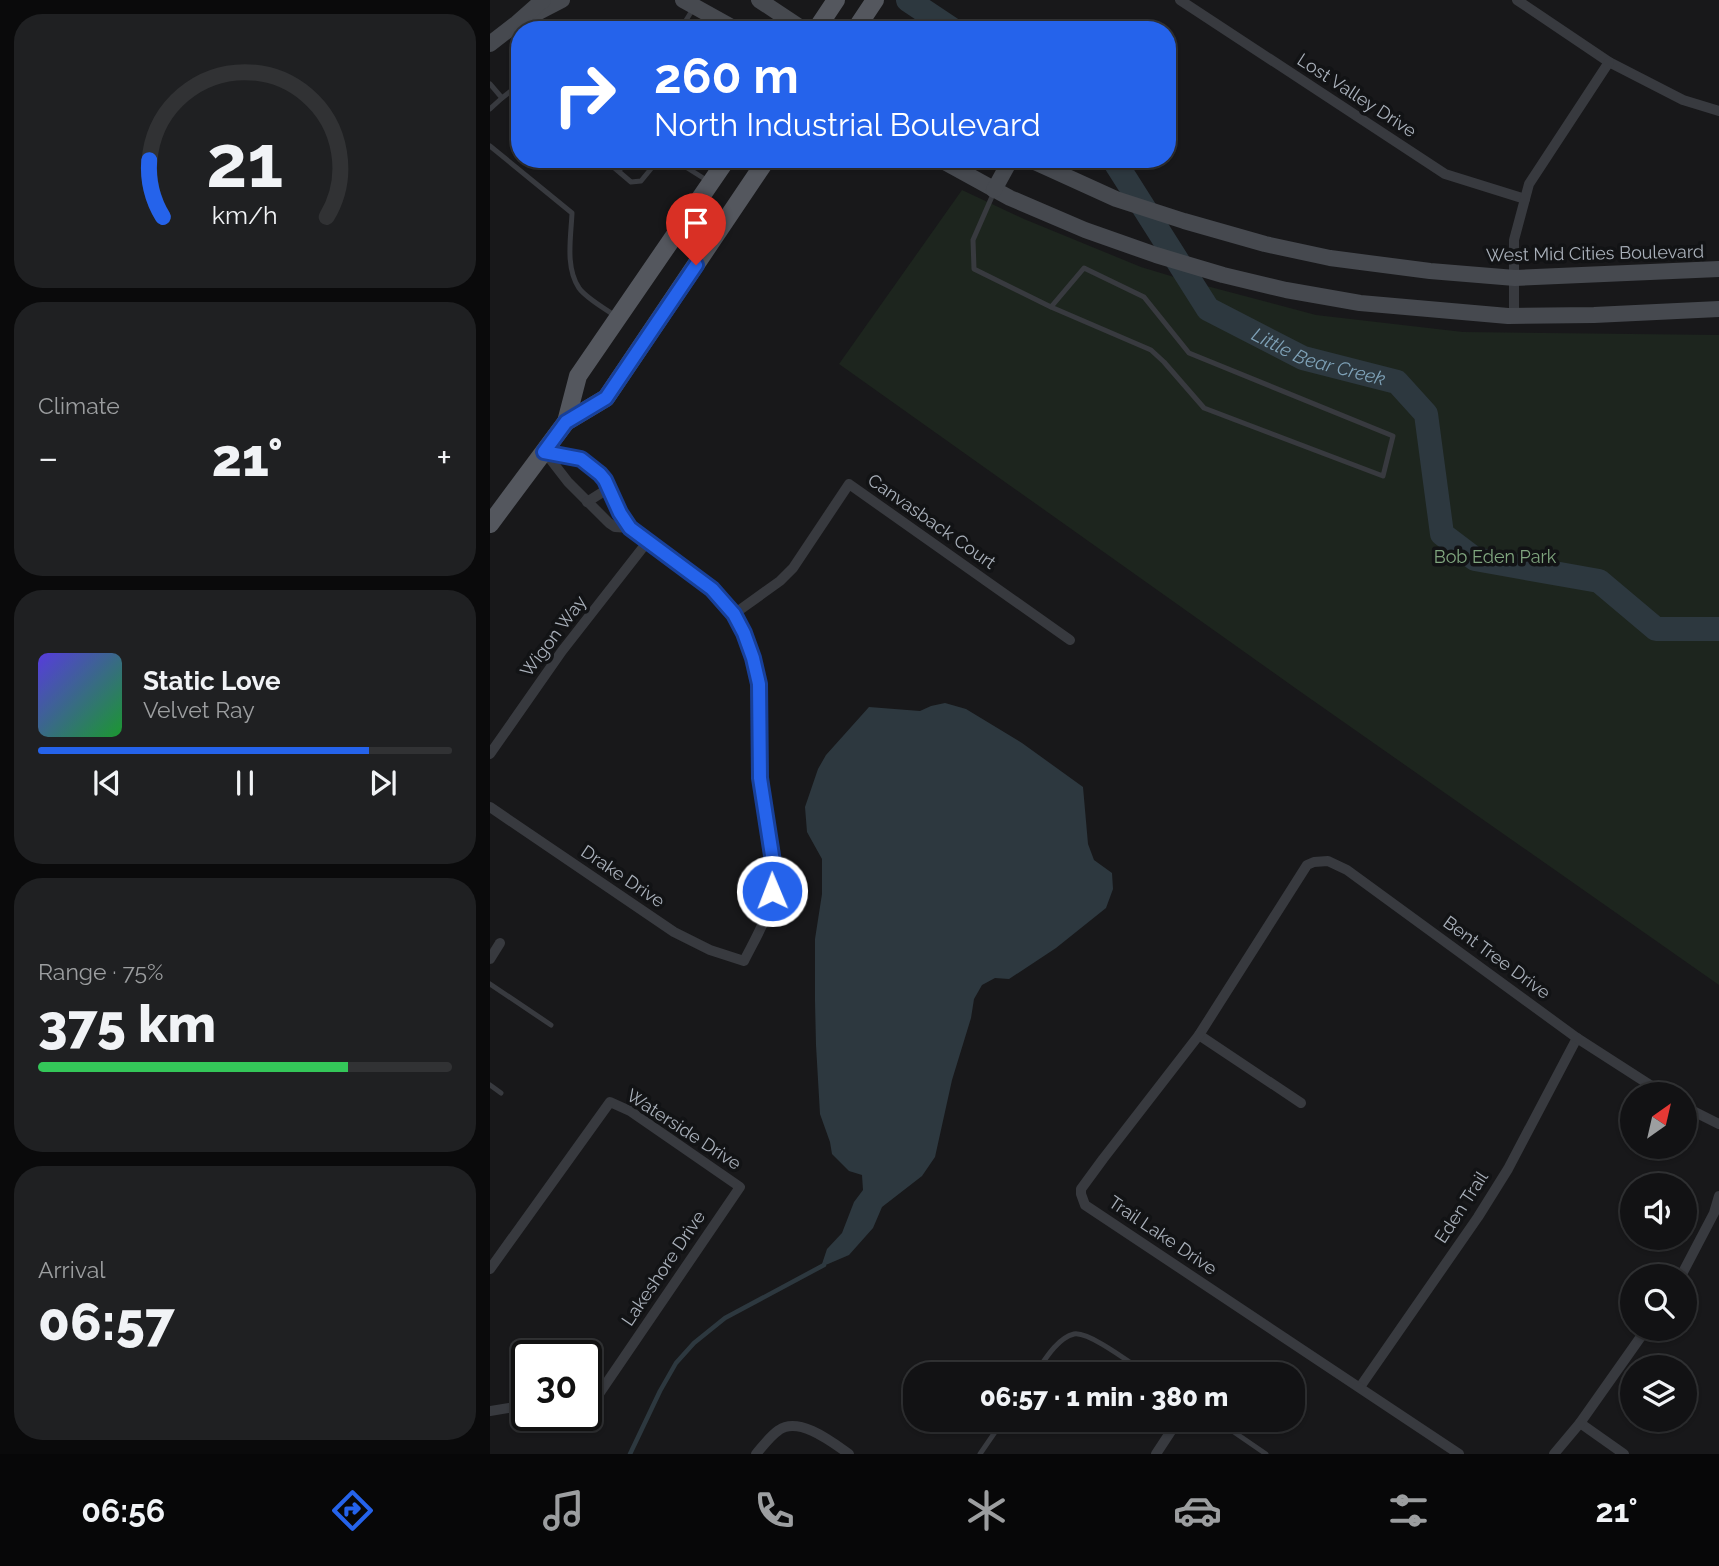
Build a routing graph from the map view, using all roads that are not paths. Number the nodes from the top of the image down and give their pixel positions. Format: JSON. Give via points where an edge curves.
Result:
{"nodes":[{"id":1,"x":526,"y":0,"type":"edge"},
{"id":2,"x":543,"y":0,"type":"edge"},
{"id":3,"x":562,"y":0,"type":"edge"},
{"id":4,"x":759,"y":0,"type":"edge"},
{"id":5,"x":836,"y":0,"type":"edge"},
{"id":6,"x":875,"y":0,"type":"edge"},
{"id":7,"x":1180,"y":0,"type":"edge"},
{"id":8,"x":1517,"y":0,"type":"edge"},
{"id":9,"x":689,"y":3,"type":"edge"},
{"id":10,"x":518,"y":21,"type":"edge"},
{"id":11,"x":519,"y":21,"type":"edge"},
{"id":12,"x":521,"y":21,"type":"edge"},
{"id":13,"x":683,"y":21,"type":"edge"},
{"id":14,"x":721,"y":21,"type":"edge"},
{"id":15,"x":790,"y":21,"type":"edge"},
{"id":16,"x":822,"y":21,"type":"edge"},
{"id":17,"x":861,"y":21,"type":"edge"},
{"id":18,"x":511,"y":28,"type":"edge"},
{"id":19,"x":490,"y":44,"type":"edge"},
{"id":20,"x":1609,"y":62,"type":"junction"},
{"id":21,"x":490,"y":84,"type":"edge"},
{"id":22,"x":511,"y":92,"type":"edge"},
{"id":23,"x":502,"y":98,"type":"junction"},
{"id":24,"x":490,"y":109,"type":"edge"},
{"id":25,"x":1719,"y":111,"type":"edge"},
{"id":26,"x":490,"y":146,"type":"edge"},
{"id":27,"x":511,"y":163,"type":"edge"},
{"id":28,"x":517,"y":168,"type":"edge"},
{"id":29,"x":615,"y":168,"type":"edge"},
{"id":30,"x":621,"y":168,"type":"edge"},
{"id":31,"x":652,"y":168,"type":"edge"},
{"id":32,"x":687,"y":168,"type":"edge"},
{"id":33,"x":721,"y":168,"type":"edge"},
{"id":34,"x":761,"y":168,"type":"edge"},
{"id":35,"x":955,"y":168,"type":"edge"},
{"id":36,"x":1006,"y":168,"type":"edge"},
{"id":37,"x":1048,"y":168,"type":"edge"},
{"id":38,"x":619,"y":171,"type":"junction"},
{"id":39,"x":710,"y":183,"type":"junction"},
{"id":40,"x":994,"y":190,"type":"junction"},
{"id":41,"x":1525,"y":199,"type":"junction"},
{"id":42,"x":1719,"y":269,"type":"edge"},
{"id":43,"x":1515,"y":278,"type":"junction"},
{"id":44,"x":1051,"y":307,"type":"junction"},
{"id":45,"x":1719,"y":309,"type":"edge"},
{"id":46,"x":1514,"y":317,"type":"junction"},
{"id":47,"x":618,"y":318,"type":"junction"},
{"id":48,"x":566,"y":422,"type":"junction"},
{"id":49,"x":544,"y":452,"type":"junction"},
{"id":50,"x":610,"y":488,"type":"junction"},
{"id":51,"x":587,"y":502,"type":"junction"},
{"id":52,"x":490,"y":524,"type":"edge"},
{"id":53,"x":630,"y":528,"type":"junction"},
{"id":54,"x":648,"y":541,"type":"junction"},
{"id":55,"x":734,"y":614,"type":"junction"},
{"id":56,"x":1070,"y":640,"type":"dead end"},
{"id":57,"x":490,"y":754,"type":"edge"},
{"id":58,"x":490,"y":807,"type":"edge"},
{"id":59,"x":1307,"y":865,"type":"joint"},
{"id":60,"x":500,"y":943,"type":"dead end"},
{"id":61,"x":490,"y":959,"type":"edge"},
{"id":62,"x":490,"y":984,"type":"edge"},
{"id":63,"x":551,"y":1025,"type":"dead end"},
{"id":64,"x":1199,"y":1035,"type":"junction"},
{"id":65,"x":1577,"y":1038,"type":"junction"},
{"id":66,"x":1645,"y":1082,"type":"edge"},
{"id":67,"x":490,"y":1085,"type":"edge"},
{"id":68,"x":501,"y":1093,"type":"dead end"},
{"id":69,"x":1301,"y":1103,"type":"dead end"},
{"id":70,"x":1698,"y":1114,"type":"edge"},
{"id":71,"x":1719,"y":1124,"type":"edge"},
{"id":72,"x":740,"y":1186,"type":"joint"},
{"id":73,"x":1719,"y":1196,"type":"edge"},
{"id":74,"x":1687,"y":1264,"type":"edge"},
{"id":75,"x":490,"y":1269,"type":"edge"},
{"id":76,"x":1638,"y":1341,"type":"edge"},
{"id":77,"x":1044,"y":1362,"type":"edge"},
{"id":78,"x":1129,"y":1362,"type":"edge"},
{"id":79,"x":1360,"y":1387,"type":"junction"},
{"id":80,"x":602,"y":1390,"type":"edge"},
{"id":81,"x":511,"y":1408,"type":"edge"},
{"id":82,"x":490,"y":1411,"type":"edge"},
{"id":83,"x":1580,"y":1423,"type":"junction"},
{"id":84,"x":995,"y":1432,"type":"edge"},
{"id":85,"x":1170,"y":1432,"type":"edge"},
{"id":86,"x":1234,"y":1432,"type":"edge"},
{"id":87,"x":756,"y":1454,"type":"edge"},
{"id":88,"x":849,"y":1454,"type":"edge"},
{"id":89,"x":979,"y":1454,"type":"edge"},
{"id":90,"x":1156,"y":1454,"type":"edge"},
{"id":91,"x":1266,"y":1454,"type":"edge"},
{"id":92,"x":1459,"y":1454,"type":"edge"},
{"id":93,"x":1554,"y":1454,"type":"edge"},
{"id":94,"x":1625,"y":1454,"type":"edge"}],
"edges":[{"from":1,"to":10,"type":"main road"},
{"from":2,"to":11,"type":"main road"},
{"from":3,"to":12,"type":"main road"},
{"from":4,"to":15,"type":"main road"},
{"from":5,"to":16,"type":"main road"},
{"from":6,"to":17,"type":"main road"},
{"from":7,"to":41,"type":"street","name":"Lost Valley Drive","via":[[1446,174]]},
{"from":8,"to":20,"type":"street"},
{"from":9,"to":13,"type":"lane"},
{"from":9,"to":14,"type":"main road"},
{"from":18,"to":19,"type":"main road"},
{"from":20,"to":25,"type":"street","via":[[1683,100]]},
{"from":20,"to":41,"type":"street","via":[[1529,184]]},
{"from":21,"to":23,"type":"lane"},
{"from":22,"to":23,"type":"lane"},
{"from":23,"to":24,"type":"lane"},
{"from":26,"to":27,"type":"lane"},
{"from":28,"to":47,"type":"lane","via":[[572,213],[572,272],[580,290]]},
{"from":29,"to":38,"type":"lane"},
{"from":30,"to":38,"type":"lane"},
{"from":31,"to":38,"type":"lane","via":[[641,181],[631,181]]},
{"from":32,"to":39,"type":"lane"},
{"from":33,"to":39,"type":"main road"},
{"from":34,"to":48,"type":"main road","via":[[606,398]]},
{"from":35,"to":40,"type":"main road"},
{"from":36,"to":40,"type":"main road"},
{"from":37,"to":43,"type":"main road","name":"West Mid Cities Boulevard","via":[[1116,199],[1251,240],[1330,258]]},
{"from":39,"to":47,"type":"main road"},
{"from":40,"to":44,"type":"lane","via":[[973,240],[974,269]]},
{"from":40,"to":46,"type":"main road","via":[[1085,230],[1223,275],[1360,303]]},
{"from":41,"to":43,"type":"street","via":[[1514,240]]},
{"from":42,"to":43,"type":"main road","name":"West Mid Cities Boulevard"},
{"from":43,"to":46,"type":"street"},
{"from":44,"to":44,"type":"lane","via":[[1150,350],[1205,408],[1383,476],[1393,436],[1189,353],[1144,297],[1084,268]]},
{"from":45,"to":46,"type":"main road"},
{"from":47,"to":48,"type":"main road","via":[[578,376]]},
{"from":48,"to":49,"type":"main road"},
{"from":49,"to":50,"type":"street","via":[[581,459]]},
{"from":49,"to":51,"type":"street"},
{"from":49,"to":52,"type":"main road"},
{"from":50,"to":51,"type":"street"},
{"from":50,"to":53,"type":"street"},
{"from":51,"to":53,"type":"street","via":[[615,527]]},
{"from":53,"to":54,"type":"street"},
{"from":54,"to":55,"type":"street","via":[[703,581]]},
{"from":54,"to":57,"type":"street","name":"Wigon Way"},
{"from":55,"to":56,"type":"street","name":"Canvasback Court","via":[[793,568],[849,484]]},
{"from":55,"to":58,"type":"street","name":"Drake Drive","via":[[749,645],[759,684],[760,778],[773,871],[768,911],[744,961],[674,932]]},
{"from":59,"to":64,"type":"street","name":"Trail Lake Drive"},
{"from":59,"to":65,"type":"street","name":"Bent Tree Drive","via":[[1328,861],[1346,870]]},
{"from":60,"to":61,"type":"street"},
{"from":62,"to":63,"type":"lane"},
{"from":64,"to":69,"type":"street"},
{"from":64,"to":79,"type":"street","name":"Trail Lake Drive","via":[[1081,1189],[1085,1205]]},
{"from":65,"to":66,"type":"street","name":"Bent Tree Drive"},
{"from":65,"to":79,"type":"street","name":"Eden Trail","via":[[1478,1217]]},
{"from":67,"to":68,"type":"lane"},
{"from":70,"to":71,"type":"street"},
{"from":72,"to":75,"type":"street","name":"Waterside Drive","via":[[610,1102]]},
{"from":72,"to":80,"type":"street","name":"Lakeshore Drive"},
{"from":73,"to":74,"type":"street"},
{"from":76,"to":83,"type":"street"},
{"from":77,"to":78,"type":"lane","via":[[1058,1343],[1081,1334]]},
{"from":79,"to":92,"type":"street","name":"Trail Lake Drive"},
{"from":81,"to":82,"type":"street"},
{"from":83,"to":93,"type":"street"},
{"from":83,"to":94,"type":"street"},
{"from":84,"to":89,"type":"lane"},
{"from":85,"to":90,"type":"street"},
{"from":86,"to":91,"type":"lane"},
{"from":87,"to":88,"type":"street","via":[[781,1428],[792,1425],[808,1429]]}]}
